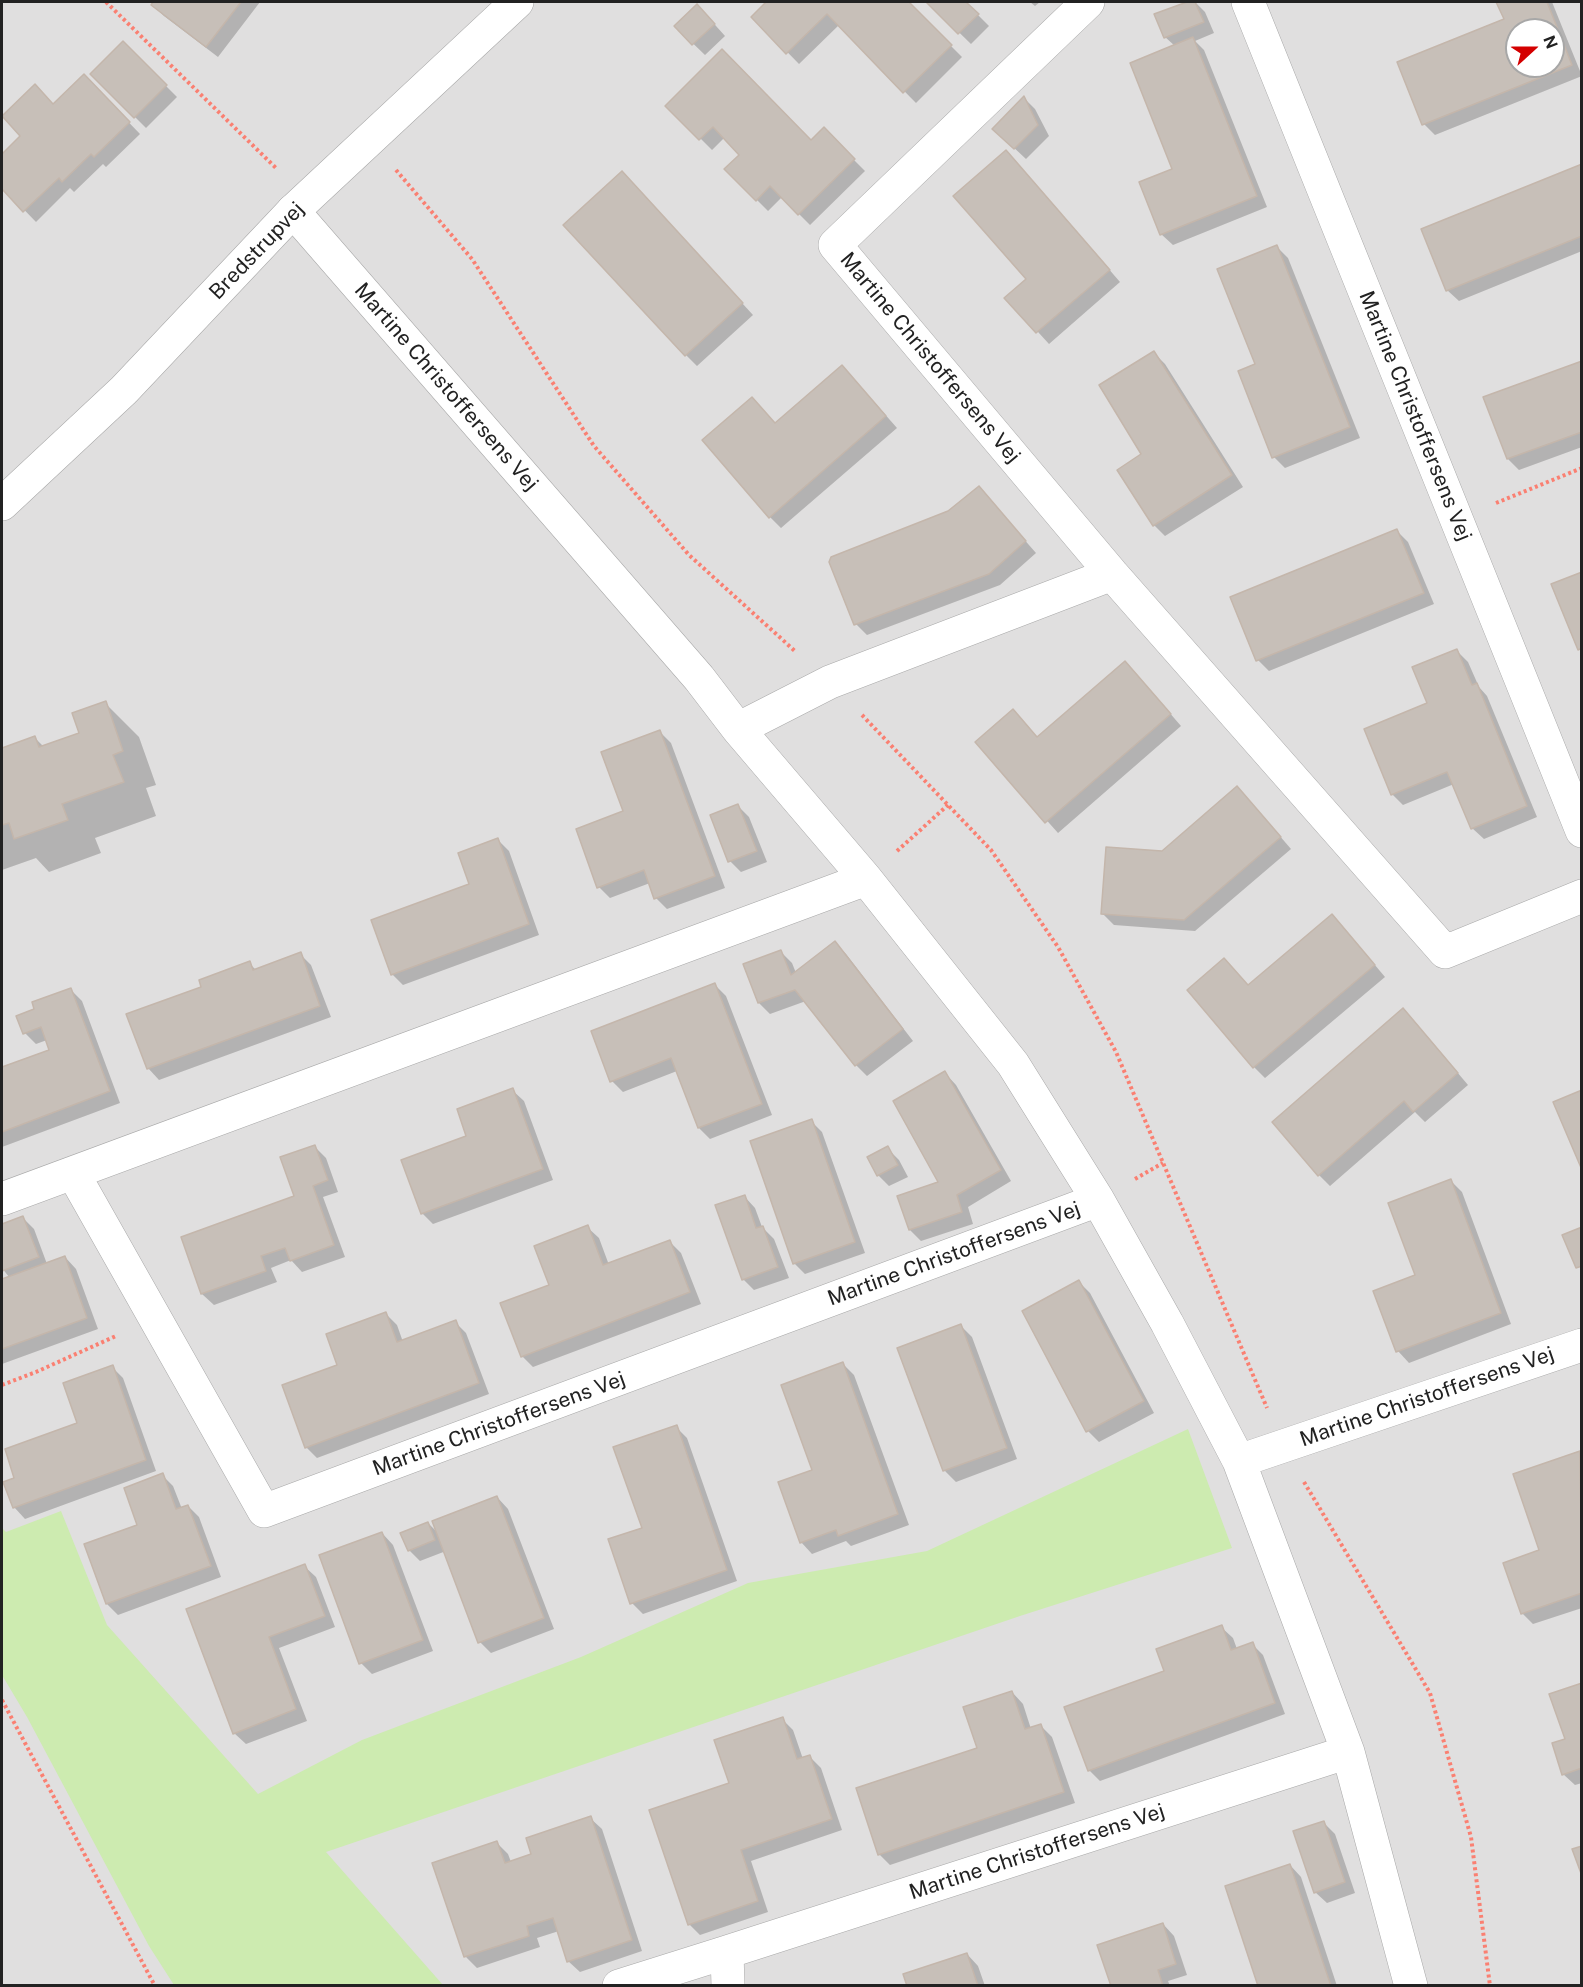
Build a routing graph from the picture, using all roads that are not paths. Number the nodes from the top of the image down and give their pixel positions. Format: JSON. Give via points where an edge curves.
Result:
{"nodes":[{"id":1,"x":517,"y":2,"type":"edge"},
{"id":2,"x":1088,"y":2,"type":"edge"},
{"id":3,"x":1248,"y":2,"type":"edge"},
{"id":4,"x":293,"y":212,"type":"junction"},
{"id":5,"x":2,"y":504,"type":"edge"},
{"id":6,"x":1112,"y":574,"type":"junction"},
{"id":7,"x":738,"y":729,"type":"junction"},
{"id":8,"x":1581,"y":831,"type":"edge"},
{"id":9,"x":866,"y":879,"type":"junction"},
{"id":10,"x":1581,"y":896,"type":"edge"},
{"id":11,"x":73,"y":1173,"type":"junction"},
{"id":12,"x":2,"y":1199,"type":"edge"},
{"id":13,"x":1098,"y":1200,"type":"junction"},
{"id":14,"x":1581,"y":1345,"type":"edge"},
{"id":15,"x":1239,"y":1461,"type":"junction"},
{"id":16,"x":1348,"y":1752,"type":"junction"},
{"id":17,"x":727,"y":1952,"type":"junction"},
{"id":18,"x":618,"y":1986,"type":"edge"},
{"id":19,"x":728,"y":1986,"type":"edge"},
{"id":20,"x":1411,"y":1986,"type":"edge"}],
"edges":[{"from":1,"to":4,"type":"street","name":"Bredstrupvej"},
{"from":2,"to":6,"type":"street","name":"Martine Christoffersens Vej","via":[[835,245]]},
{"from":3,"to":8,"type":"street","name":"Martine Christoffersens Vej"},
{"from":4,"to":5,"type":"street","name":"Bredstrupvej","via":[[124,390]]},
{"from":4,"to":7,"type":"street","name":"Martine Christoffersens Vej","via":[[699,678]]},
{"from":6,"to":7,"type":"street","via":[[830,682]]},
{"from":6,"to":10,"type":"street","name":"Martine Christoffersens Vej","via":[[1445,952]]},
{"from":7,"to":9,"type":"street","name":"Martine Christoffersens Vej"},
{"from":9,"to":11,"type":"street"},
{"from":9,"to":13,"type":"street","name":"Martine Christoffersens Vej","via":[[1013,1064]]},
{"from":11,"to":12,"type":"street"},
{"from":11,"to":13,"type":"street","name":"Martine Christoffersens Vej","via":[[264,1511]]},
{"from":13,"to":15,"type":"street","name":"Martine Christoffersens Vej"},
{"from":14,"to":15,"type":"street","name":"Martine Christoffersens Vej"},
{"from":15,"to":16,"type":"street","name":"Martine Christoffersens Vej"},
{"from":16,"to":17,"type":"street","name":"Martine Christoffersens Vej"},
{"from":16,"to":20,"type":"street","name":"Martine Christoffersens Vej"},
{"from":17,"to":18,"type":"street","name":"Martine Christoffersens Vej"},
{"from":17,"to":19,"type":"street"}]}
